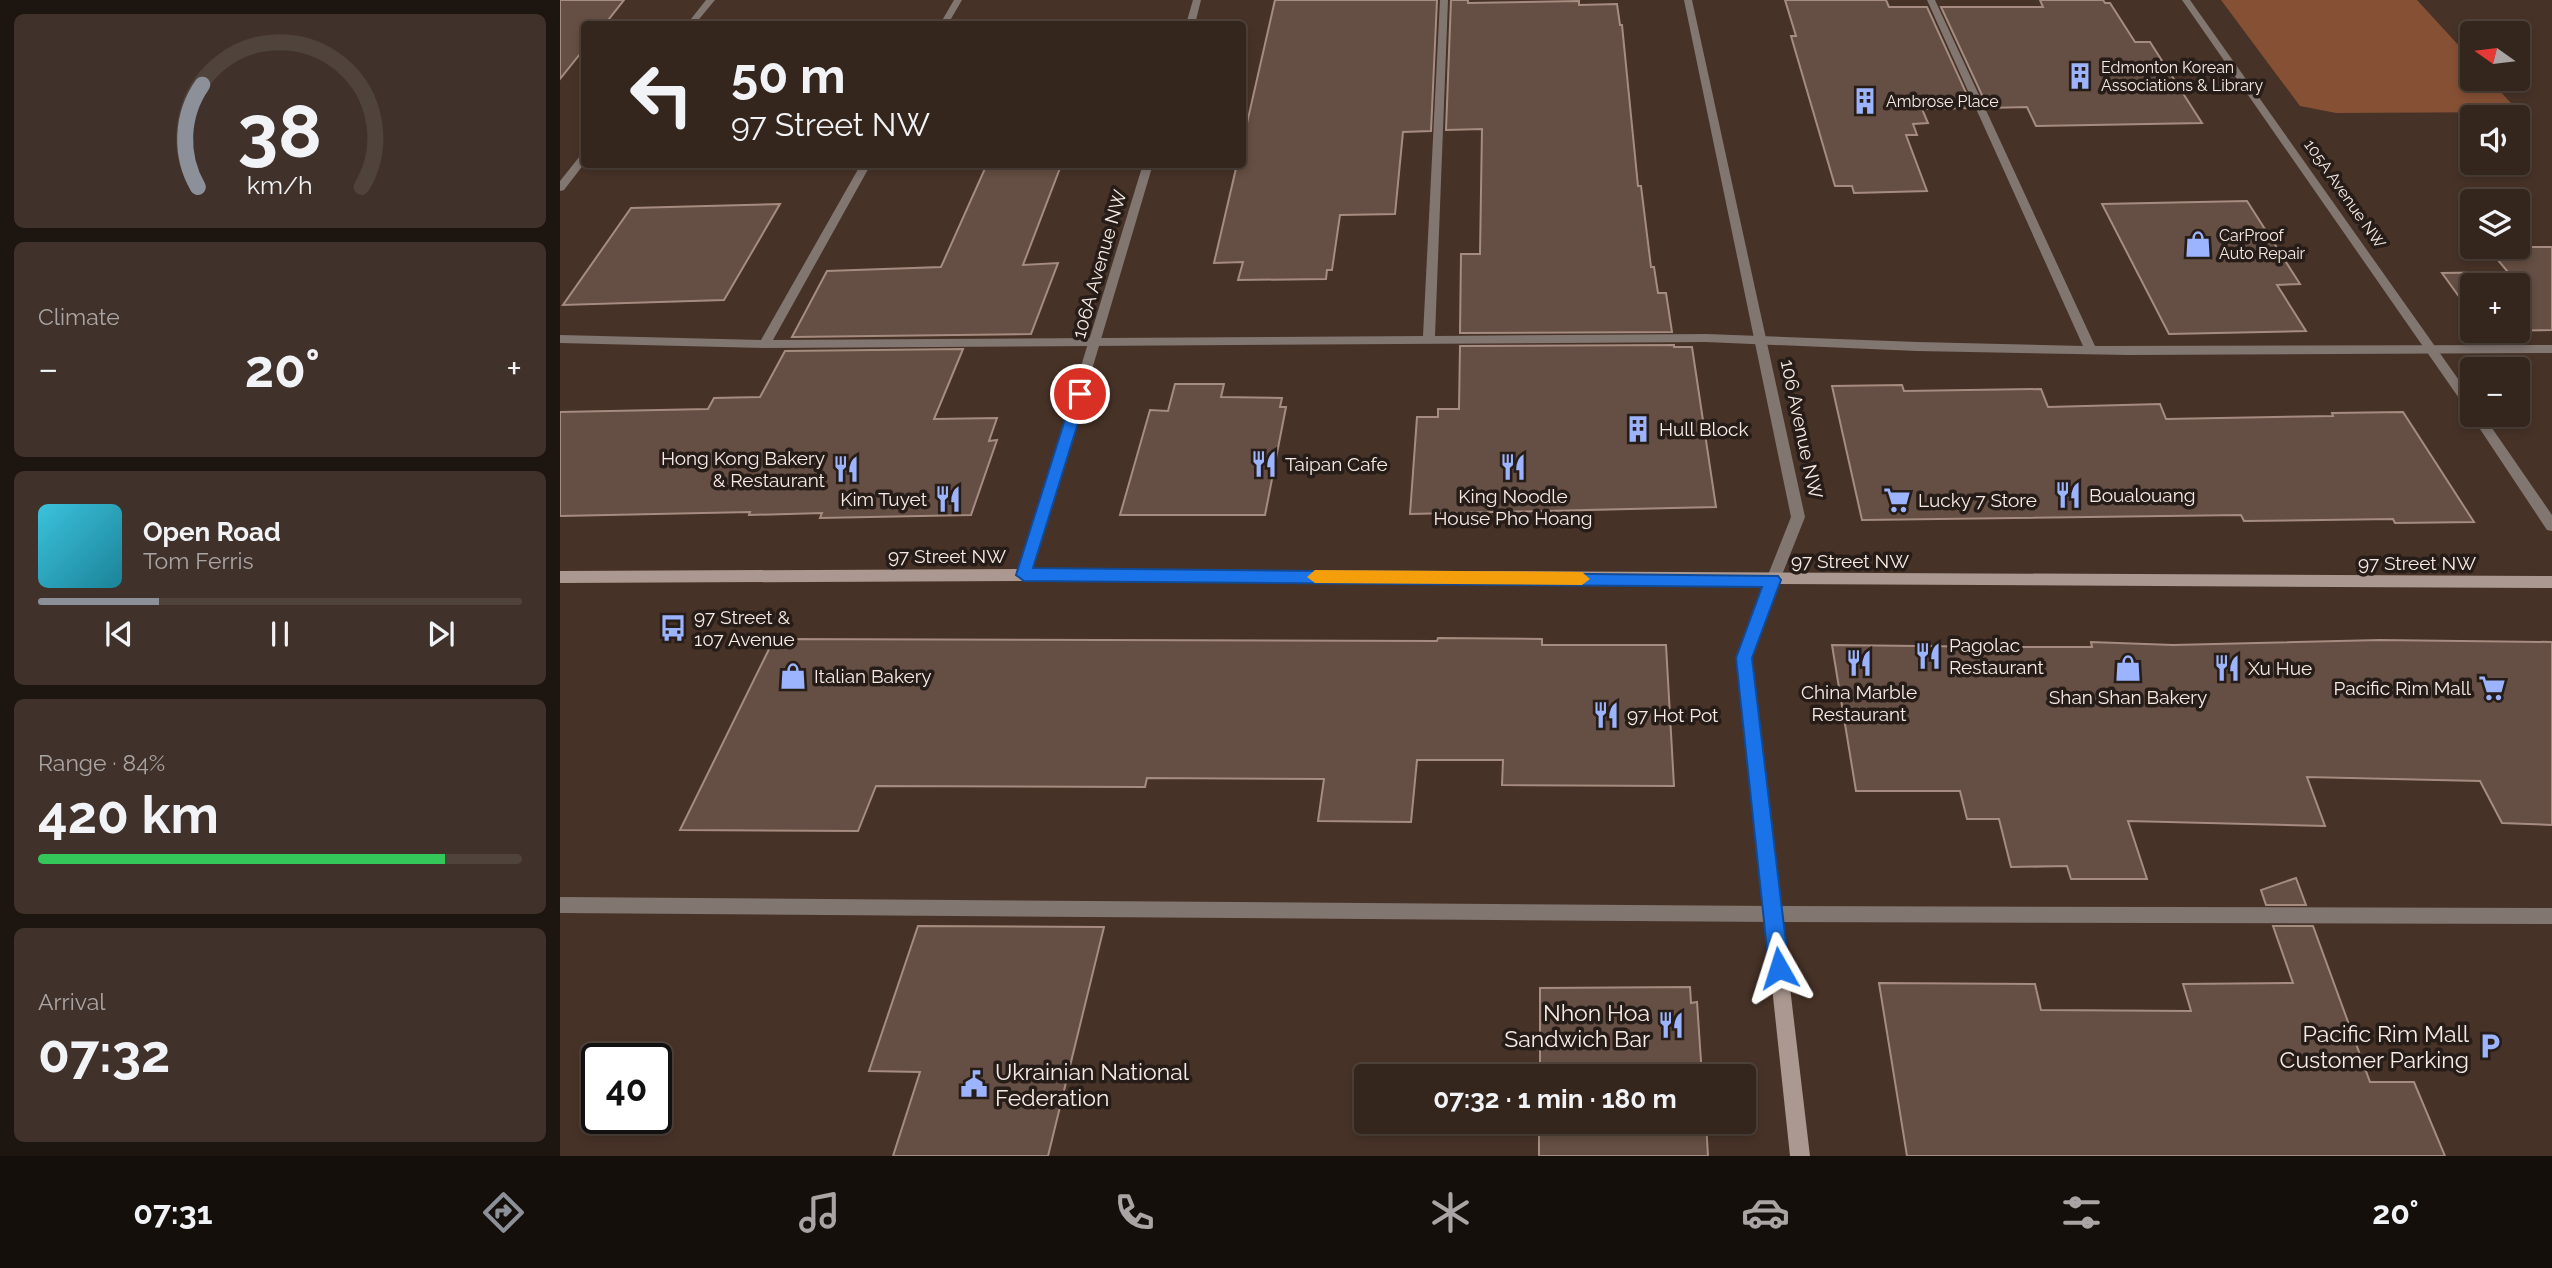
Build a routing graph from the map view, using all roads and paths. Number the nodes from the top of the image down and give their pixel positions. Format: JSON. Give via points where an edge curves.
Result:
{"nodes":[{"id":1,"x":711,"y":0,"type":"edge"},
{"id":2,"x":957,"y":0,"type":"edge"},
{"id":3,"x":1197,"y":0,"type":"edge"},
{"id":4,"x":1444,"y":0,"type":"edge"},
{"id":5,"x":1688,"y":0,"type":"edge"},
{"id":6,"x":1931,"y":0,"type":"edge"},
{"id":7,"x":2186,"y":0,"type":"edge"},
{"id":8,"x":694,"y":21,"type":"edge"},
{"id":9,"x":946,"y":21,"type":"edge"},
{"id":10,"x":1191,"y":21,"type":"edge"},
{"id":11,"x":581,"y":162,"type":"edge"},
{"id":12,"x":864,"y":168,"type":"edge"},
{"id":13,"x":1148,"y":168,"type":"edge"},
{"id":14,"x":560,"y":188,"type":"edge"},
{"id":15,"x":560,"y":339,"type":"edge"},
{"id":16,"x":1429,"y":341,"type":"junction"},
{"id":17,"x":1763,"y":341,"type":"junction"},
{"id":18,"x":1096,"y":342,"type":"junction"},
{"id":19,"x":765,"y":344,"type":"junction"},
{"id":20,"x":2090,"y":349,"type":"junction"},
{"id":21,"x":2552,"y":349,"type":"edge"},
{"id":22,"x":2432,"y":350,"type":"junction"},
{"id":23,"x":2460,"y":391,"type":"edge"},
{"id":24,"x":2484,"y":427,"type":"edge"},
{"id":25,"x":2552,"y":526,"type":"edge"},
{"id":26,"x":1024,"y":575,"type":"junction"},
{"id":27,"x":560,"y":577,"type":"edge"},
{"id":28,"x":1773,"y":580,"type":"junction"},
{"id":29,"x":2552,"y":582,"type":"edge"},
{"id":30,"x":560,"y":905,"type":"edge"},
{"id":31,"x":1774,"y":914,"type":"junction"},
{"id":32,"x":2552,"y":916,"type":"edge"},
{"id":33,"x":1800,"y":1156,"type":"edge"}],
"edges":[{"from":1,"to":8,"type":"street"},
{"from":2,"to":9,"type":"street"},
{"from":3,"to":10,"type":"street"},
{"from":4,"to":16,"type":"street"},
{"from":5,"to":17,"type":"street","name":"106 Avenue NW"},
{"from":6,"to":20,"type":"street"},
{"from":7,"to":22,"type":"street","name":"105A Avenue NW"},
{"from":11,"to":14,"type":"street"},
{"from":12,"to":19,"type":"street"},
{"from":13,"to":18,"type":"street","name":"106A Avenue NW"},
{"from":15,"to":19,"type":"street"},
{"from":16,"to":17,"type":"street"},
{"from":16,"to":18,"type":"street"},
{"from":17,"to":20,"type":"street"},
{"from":17,"to":28,"type":"street","name":"106 Avenue NW","via":[[1798,517]]},
{"from":18,"to":19,"type":"street"},
{"from":18,"to":26,"type":"street","name":"106A Avenue NW"},
{"from":20,"to":22,"type":"street"},
{"from":21,"to":22,"type":"street"},
{"from":22,"to":23,"type":"street","name":"105A Avenue NW"},
{"from":24,"to":25,"type":"street"},
{"from":26,"to":27,"type":"main road","name":"97 Street NW"},
{"from":26,"to":28,"type":"main road","name":"97 Street NW"},
{"from":28,"to":29,"type":"main road","name":"97 Street NW"},
{"from":28,"to":31,"type":"main road","name":"106 Avenue NW","via":[[1744,658]]},
{"from":30,"to":31,"type":"street"},
{"from":31,"to":32,"type":"street"},
{"from":31,"to":33,"type":"main road","name":"106 Avenue NW"}]}
